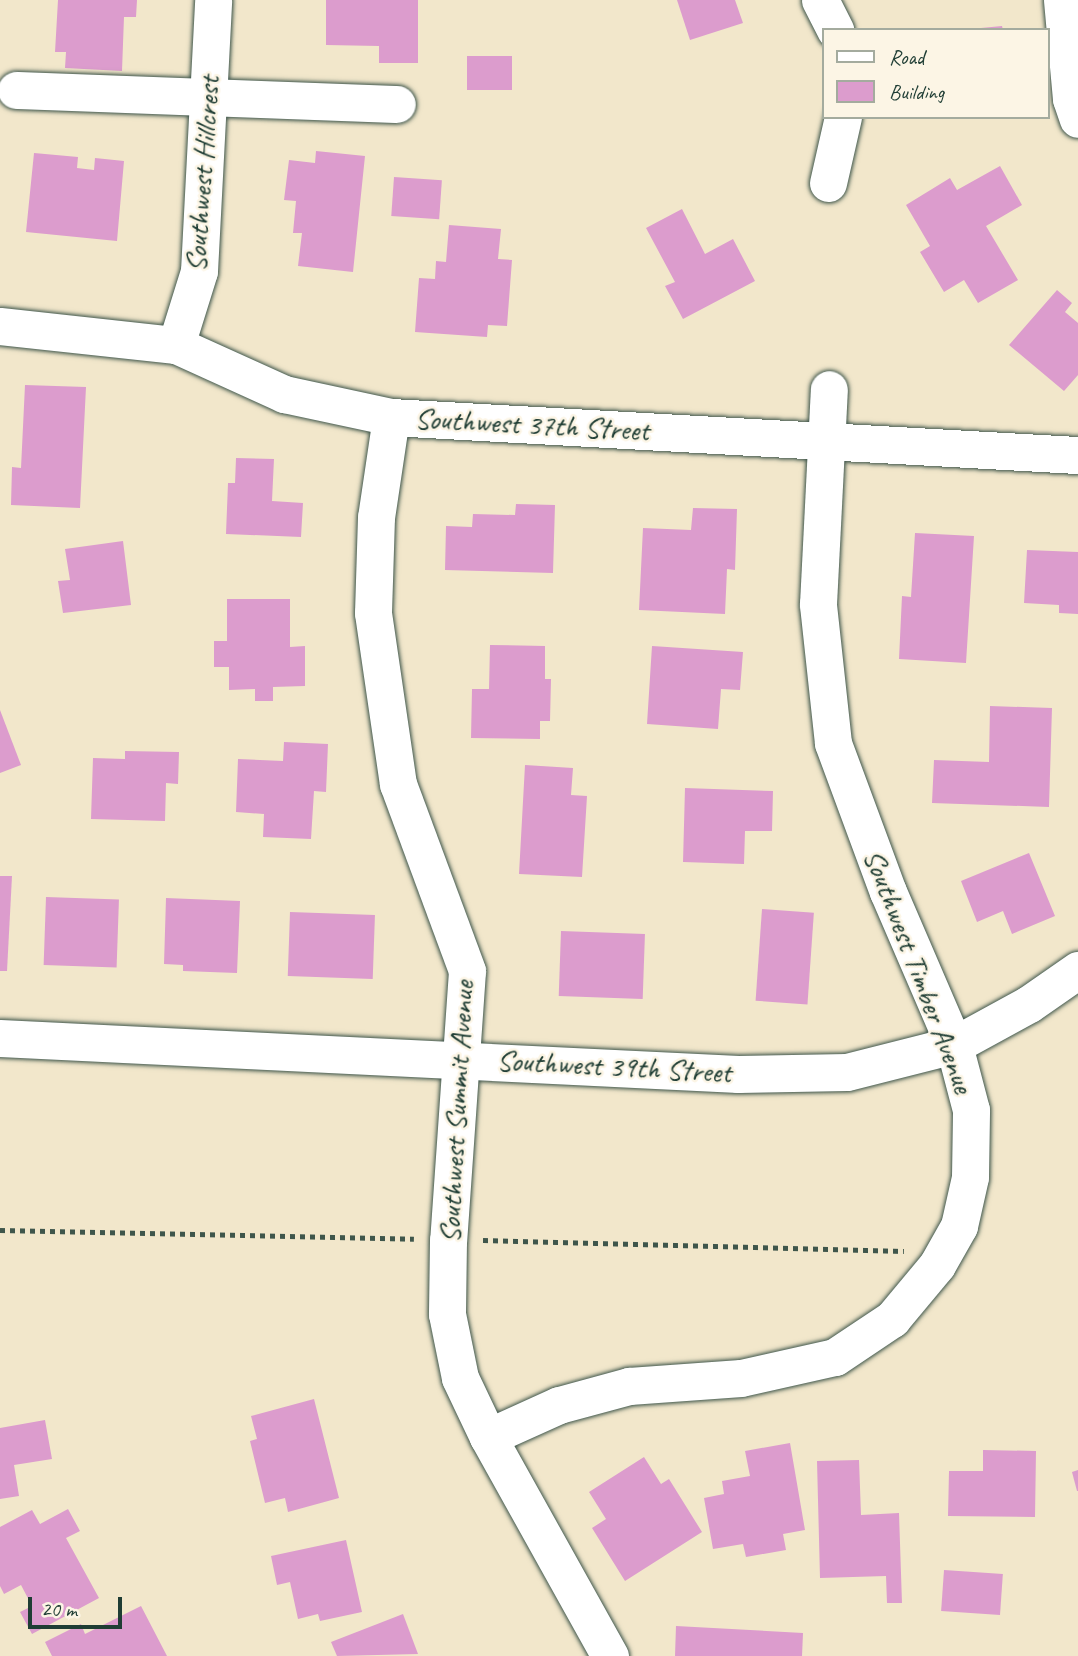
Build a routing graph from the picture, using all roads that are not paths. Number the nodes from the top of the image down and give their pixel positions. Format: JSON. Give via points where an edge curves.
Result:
{"nodes":[{"id":1,"x":213,"y":0,"type":"edge"},
{"id":2,"x":820,"y":0,"type":"edge"},
{"id":3,"x":1062,"y":0,"type":"edge"},
{"id":4,"x":834,"y":28,"type":"edge"},
{"id":5,"x":16,"y":90,"type":"dead end"},
{"id":6,"x":209,"y":97,"type":"junction"},
{"id":7,"x":397,"y":104,"type":"dead end"},
{"id":8,"x":843,"y":119,"type":"edge"},
{"id":9,"x":1078,"y":119,"type":"edge"},
{"id":10,"x":828,"y":183,"type":"dead end"},
{"id":11,"x":0,"y":326,"type":"edge"},
{"id":12,"x":176,"y":345,"type":"junction"},
{"id":13,"x":828,"y":389,"type":"dead end"},
{"id":14,"x":391,"y":417,"type":"junction"},
{"id":15,"x":824,"y":439,"type":"junction"},
{"id":16,"x":1078,"y":455,"type":"edge"},
{"id":17,"x":1078,"y":970,"type":"edge"},
{"id":18,"x":0,"y":1038,"type":"edge"},
{"id":19,"x":954,"y":1045,"type":"junction"},
{"id":20,"x":462,"y":1057,"type":"junction"},
{"id":21,"x":488,"y":1437,"type":"junction"},
{"id":22,"x":610,"y":1656,"type":"edge"}],
"edges":[{"from":1,"to":6,"type":"street","name":"Southwest Hillcrest"},
{"from":2,"to":4,"type":"street"},
{"from":3,"to":9,"type":"street","via":[[1071,99]]},
{"from":5,"to":6,"type":"street"},
{"from":6,"to":7,"type":"street"},
{"from":6,"to":12,"type":"street","name":"Southwest Hillcrest","via":[[199,271]]},
{"from":8,"to":10,"type":"street"},
{"from":11,"to":12,"type":"street","name":"Southwest 37th Street"},
{"from":12,"to":14,"type":"street","name":"Southwest 37th Street","via":[[284,394]]},
{"from":13,"to":15,"type":"street","name":"Southwest Timber Avenue"},
{"from":14,"to":15,"type":"street","name":"Southwest 37th Street"},
{"from":14,"to":20,"type":"street","name":"Southwest Summit Avenue","via":[[376,517],[373,613],[398,785],[467,971]]},
{"from":15,"to":16,"type":"street","name":"Southwest 37th Street"},
{"from":15,"to":19,"type":"street","name":"Southwest Timber Avenue","via":[[818,604],[833,743],[888,892]]},
{"from":17,"to":19,"type":"street","name":"Southwest 39th Street","via":[[1029,1004]]},
{"from":18,"to":20,"type":"street","name":"Southwest 39th Street"},
{"from":19,"to":20,"type":"street","name":"Southwest 39th Street","via":[[847,1072],[738,1074]]},
{"from":19,"to":21,"type":"street","name":"Southwest Timber Avenue","via":[[971,1110],[971,1177],[966,1200],[960,1226],[937,1265],[892,1319],[835,1357],[741,1378],[629,1385],[559,1405]]},
{"from":20,"to":21,"type":"street","name":"Southwest Summit Avenue","via":[[447,1314],[460,1378]]},
{"from":21,"to":22,"type":"street","name":"Southwest Summit Avenue"}]}
